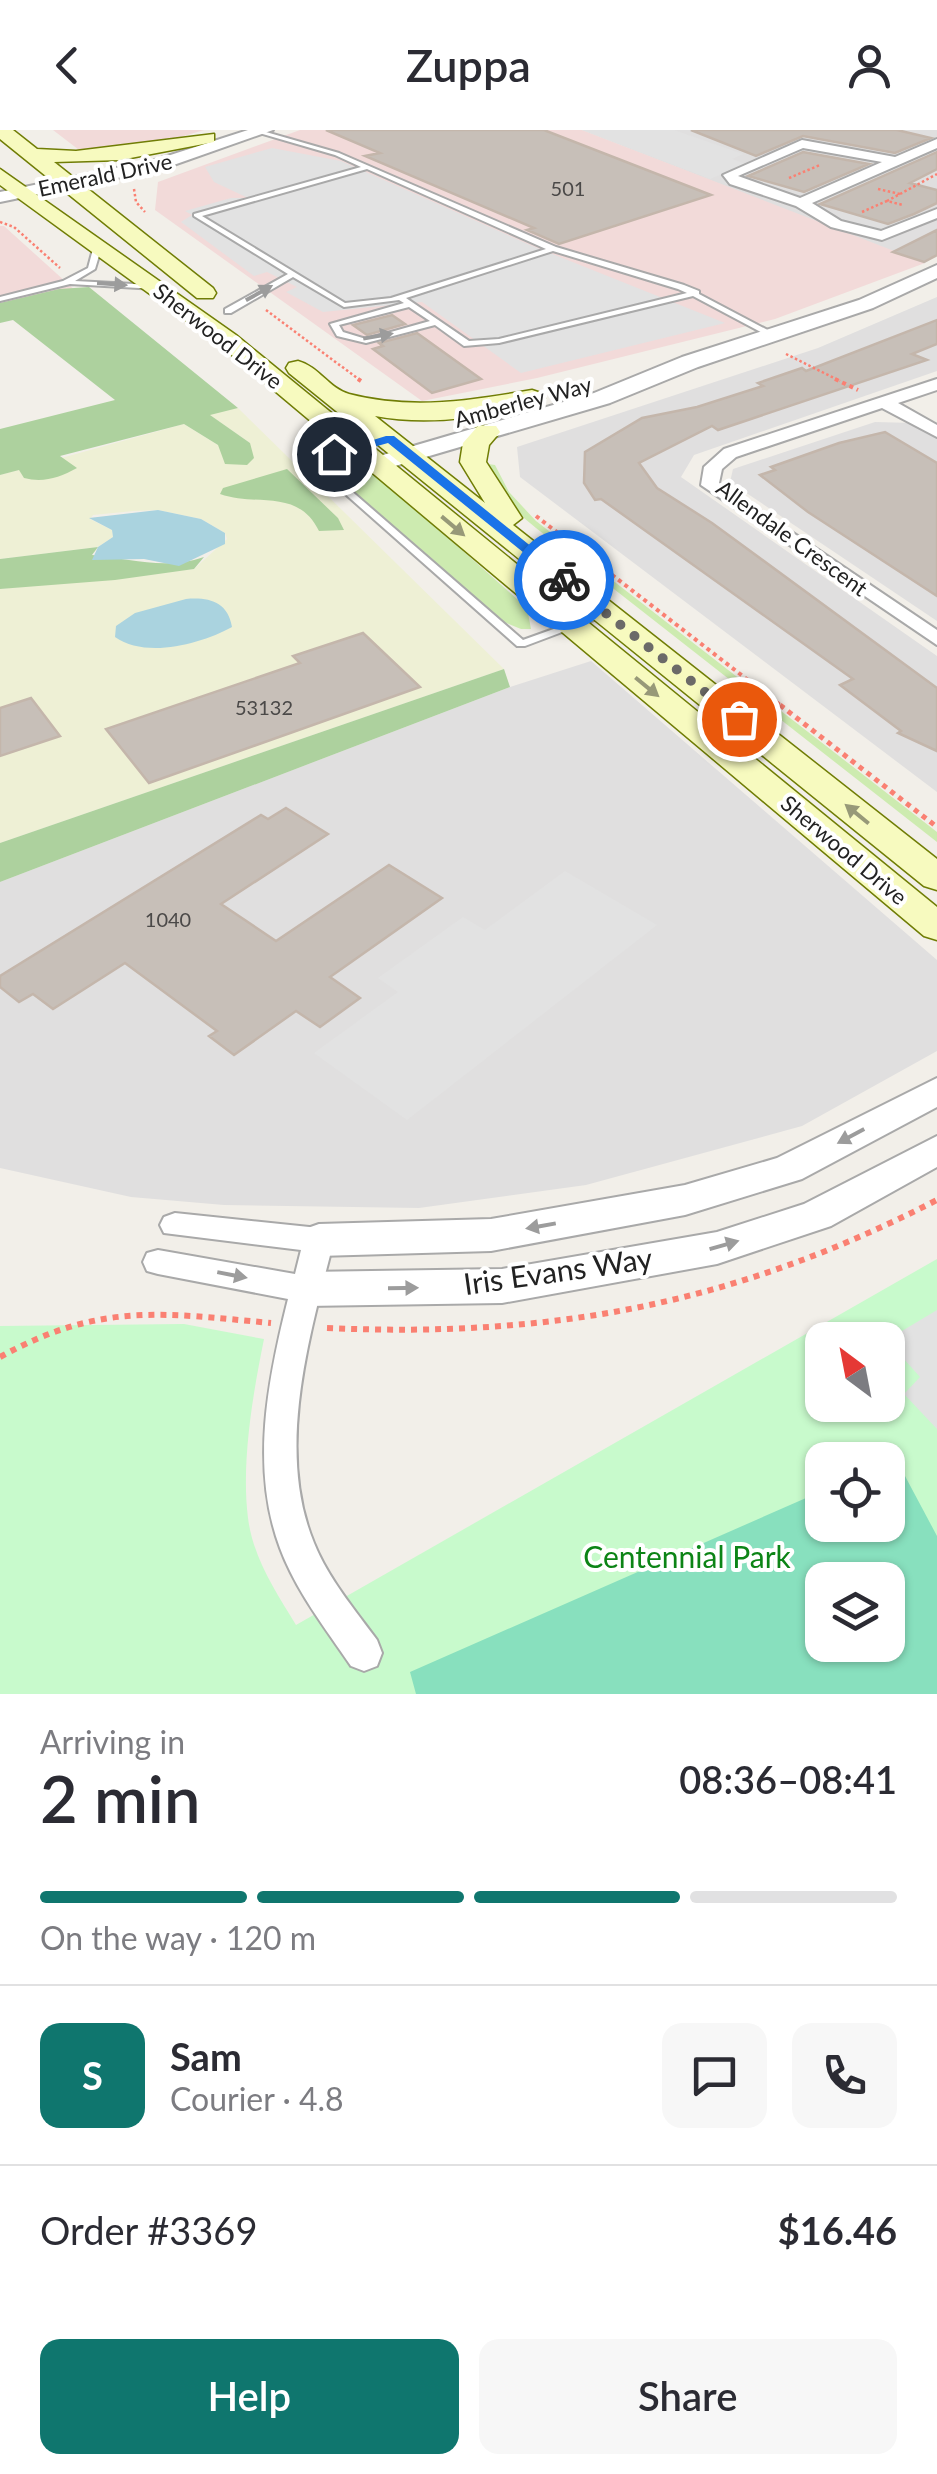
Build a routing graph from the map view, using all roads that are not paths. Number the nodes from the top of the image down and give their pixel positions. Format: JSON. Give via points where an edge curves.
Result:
{"nodes":[{"id":1,"x":1,"y":130,"type":"edge"},
{"id":2,"x":230,"y":130,"type":"edge"},
{"id":3,"x":276,"y":130,"type":"edge"},
{"id":4,"x":927,"y":130,"type":"edge"},
{"id":5,"x":258,"y":131,"type":"edge"},
{"id":6,"x":937,"y":132,"type":"edge"},
{"id":7,"x":207,"y":138,"type":"junction"},
{"id":8,"x":293,"y":141,"type":"junction"},
{"id":9,"x":937,"y":143,"type":"edge"},
{"id":10,"x":31,"y":154,"type":"junction"},
{"id":11,"x":0,"y":156,"type":"edge"},
{"id":12,"x":896,"y":160,"type":"junction"},
{"id":13,"x":368,"y":167,"type":"junction"},
{"id":14,"x":23,"y":185,"type":"edge"},
{"id":15,"x":123,"y":188,"type":"junction"},
{"id":16,"x":801,"y":203,"type":"junction"},
{"id":17,"x":0,"y":212,"type":"edge"},
{"id":18,"x":936,"y":214,"type":"edge"},
{"id":19,"x":74,"y":234,"type":"junction"},
{"id":20,"x":132,"y":235,"type":"junction"},
{"id":21,"x":96,"y":249,"type":"junction"},
{"id":22,"x":553,"y":249,"type":"junction"},
{"id":23,"x":156,"y":254,"type":"junction"},
{"id":24,"x":937,"y":271,"type":"edge"},
{"id":25,"x":290,"y":276,"type":"junction"},
{"id":26,"x":68,"y":280,"type":"junction"},
{"id":27,"x":158,"y":288,"type":"junction"},
{"id":28,"x":696,"y":293,"type":"junction"},
{"id":29,"x":400,"y":297,"type":"junction"},
{"id":30,"x":0,"y":299,"type":"edge"},
{"id":31,"x":411,"y":304,"type":"junction"},
{"id":32,"x":228,"y":311,"type":"junction"},
{"id":33,"x":436,"y":322,"type":"junction"},
{"id":34,"x":773,"y":335,"type":"junction"},
{"id":35,"x":690,"y":362,"type":"junction"},
{"id":36,"x":937,"y":384,"type":"edge"},
{"id":37,"x":320,"y":385,"type":"junction"},
{"id":38,"x":532,"y":398,"type":"junction"},
{"id":39,"x":880,"y":401,"type":"junction"},
{"id":40,"x":487,"y":432,"type":"junction"},
{"id":41,"x":937,"y":432,"type":"edge"},
{"id":42,"x":384,"y":451,"type":"junction"},
{"id":43,"x":560,"y":576,"type":"junction"},
{"id":44,"x":606,"y":614,"type":"junction"},
{"id":45,"x":572,"y":625,"type":"junction"},
{"id":46,"x":937,"y":639,"type":"edge"},
{"id":47,"x":936,"y":876,"type":"edge"},
{"id":48,"x":937,"y":927,"type":"edge"},
{"id":49,"x":937,"y":1091,"type":"edge"},
{"id":50,"x":937,"y":1150,"type":"edge"},
{"id":51,"x":174,"y":1225,"type":"dead end"},
{"id":52,"x":319,"y":1240,"type":"junction"},
{"id":53,"x":158,"y":1262,"type":"dead end"},
{"id":54,"x":306,"y":1289,"type":"junction"},
{"id":55,"x":364,"y":1653,"type":"dead end"}],
"edges":[{"from":1,"to":10,"type":"main road","name":"Sherwood Drive"},
{"from":2,"to":7,"type":"street","name":"Emerald Drive"},
{"from":3,"to":8,"type":"lane"},
{"from":4,"to":6,"type":"street"},
{"from":5,"to":8,"type":"lane"},
{"from":5,"to":15,"type":"street","name":"Emerald Drive"},
{"from":7,"to":10,"type":"main road","via":[[99,158]]},
{"from":7,"to":14,"type":"street","name":"Emerald Drive"},
{"from":8,"to":13,"type":"lane"},
{"from":9,"to":12,"type":"street"},
{"from":10,"to":14,"type":"main road","name":"Sherwood Drive"},
{"from":11,"to":14,"type":"main road"},
{"from":12,"to":16,"type":"street"},
{"from":12,"to":16,"type":"street","via":[[802,144],[730,175]]},
{"from":13,"to":22,"type":"lane"},
{"from":13,"to":25,"type":"lane","via":[[196,215]]},
{"from":14,"to":15,"type":"street","name":"Emerald Drive"},
{"from":14,"to":19,"type":"main road","name":"Sherwood Drive"},
{"from":14,"to":20,"type":"main road","name":"Sherwood Drive"},
{"from":14,"to":23,"type":"main road"},
{"from":15,"to":20,"type":"main road"},
{"from":16,"to":18,"type":"street","via":[[836,224],[882,236]]},
{"from":17,"to":19,"type":"main road"},
{"from":19,"to":21,"type":"main road","name":"Sherwood Drive"},
{"from":20,"to":23,"type":"main road","name":"Sherwood Drive"},
{"from":21,"to":26,"type":"lane","via":[[91,269]]},
{"from":21,"to":27,"type":"main road","name":"Sherwood Drive"},
{"from":22,"to":28,"type":"lane"},
{"from":22,"to":29,"type":"lane"},
{"from":23,"to":32,"type":"main road","name":"Sherwood Drive"},
{"from":24,"to":34,"type":"street","name":"Amberley Way"},
{"from":25,"to":29,"type":"lane","via":[[344,305]]},
{"from":32,"to":25,"type":"lane","one_way":true},
{"from":26,"to":27,"type":"lane","one_way":true},
{"from":26,"to":30,"type":"lane"},
{"from":27,"to":42,"type":"main road","name":"Sherwood Drive"},
{"from":28,"to":33,"type":"lane","via":[[499,341],[467,344]]},
{"from":28,"to":34,"type":"lane"},
{"from":29,"to":31,"type":"lane"},
{"from":31,"to":33,"type":"lane"},
{"from":31,"to":33,"type":"lane","one_way":true,"via":[[334,324],[340,334],[366,341]]},
{"from":32,"to":37,"type":"main road","name":"Sherwood Drive"},
{"from":34,"to":35,"type":"street","name":"Amberley Way"},
{"from":35,"to":38,"type":"street","name":"Amberley Way"},
{"from":35,"to":40,"type":"street","name":"Amberley Way","via":[[602,398]]},
{"from":36,"to":39,"type":"street"},
{"from":37,"to":38,"type":"main road","via":[[385,412]]},
{"from":37,"to":42,"type":"main road","name":"Sherwood Drive"},
{"from":38,"to":42,"type":"street","name":"Amberley Way"},
{"from":39,"to":41,"type":"street"},
{"from":39,"to":46,"type":"street","name":"Allendale Crescent","via":[[730,453],[714,468],[710,485]]},
{"from":40,"to":42,"type":"street","name":"Amberley Way"},
{"from":40,"to":43,"type":"main road","via":[[472,452],[477,475]]},
{"from":42,"to":43,"type":"main road","name":"Sherwood Drive"},
{"from":42,"to":45,"type":"main road","name":"Sherwood Drive","one_way":true},
{"from":42,"to":45,"type":"lane","via":[[312,461],[521,644]]},
{"from":43,"to":44,"type":"main road","name":"Sherwood Drive"},
{"from":44,"to":45,"type":"lane"},
{"from":47,"to":44,"type":"main road","name":"Sherwood Drive","one_way":true},
{"from":45,"to":48,"type":"main road","name":"Sherwood Drive","one_way":true},
{"from":49,"to":52,"type":"street","name":"Iris Evans Way","one_way":true,"via":[[789,1169],[685,1200],[492,1235]]},
{"from":54,"to":50,"type":"street","name":"Iris Evans Way","one_way":true,"via":[[502,1286],[717,1248],[817,1215]]},
{"from":51,"to":52,"type":"street","name":"Iris Evans Way"},
{"from":52,"to":54,"type":"street"},
{"from":53,"to":54,"type":"street","name":"Iris Evans Way","one_way":true},
{"from":54,"to":55,"type":"street","via":[[281,1450],[284,1500],[296,1546]]}]}
